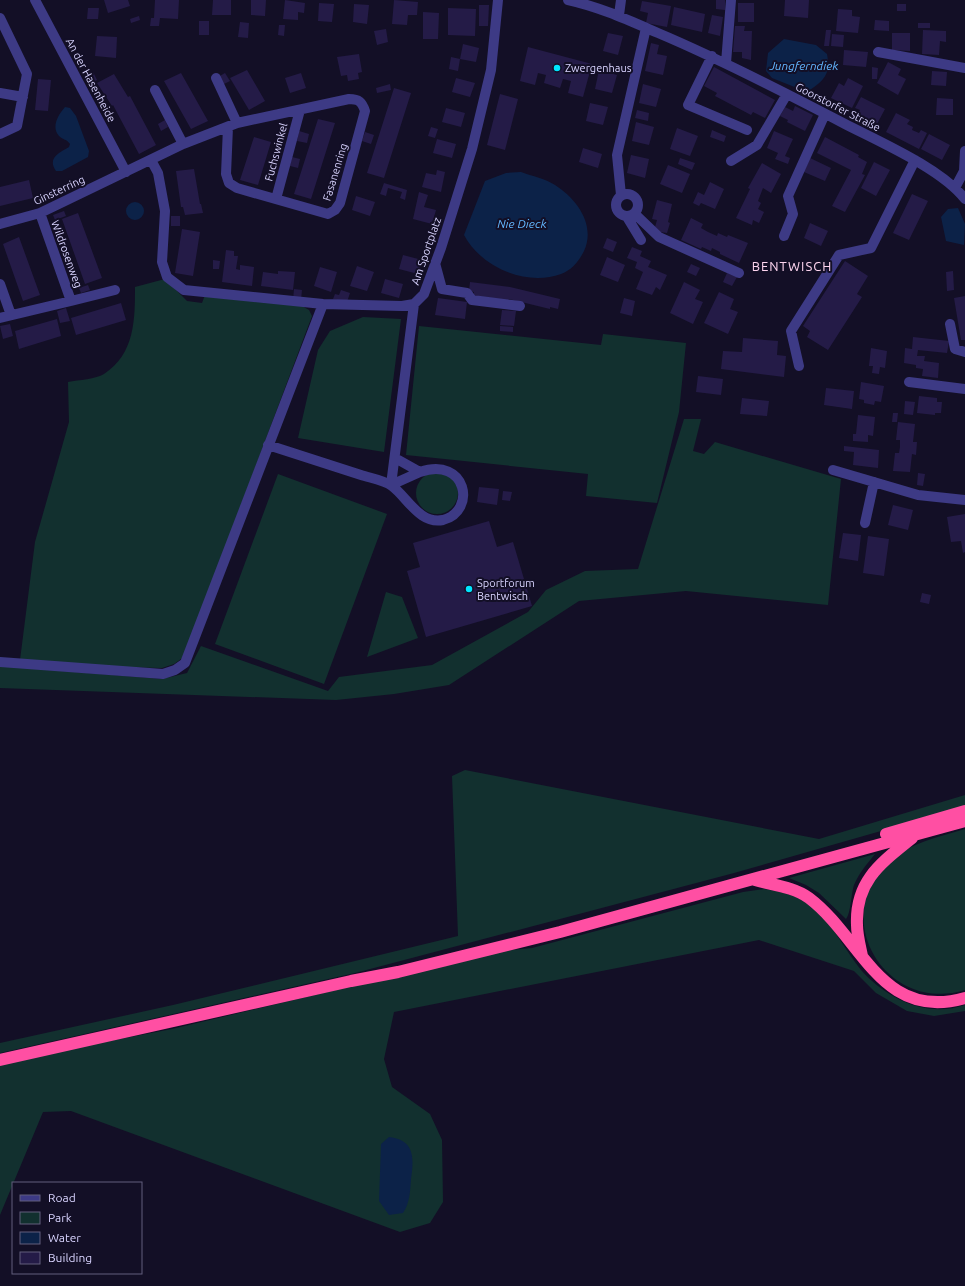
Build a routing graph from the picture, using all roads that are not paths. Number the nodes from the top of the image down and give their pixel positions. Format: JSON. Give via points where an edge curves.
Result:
{"nodes":[{"id":1,"x":35,"y":0,"type":"edge"},
{"id":2,"x":498,"y":0,"type":"edge"},
{"id":3,"x":568,"y":0,"type":"edge"},
{"id":4,"x":621,"y":0,"type":"edge"},
{"id":5,"x":731,"y":0,"type":"edge"},
{"id":6,"x":591,"y":2,"type":"edge"},
{"id":7,"x":618,"y":15,"type":"junction"},
{"id":8,"x":0,"y":18,"type":"edge"},
{"id":9,"x":646,"y":28,"type":"junction"},
{"id":10,"x":878,"y":52,"type":"dead end"},
{"id":11,"x":712,"y":56,"type":"junction"},
{"id":12,"x":726,"y":63,"type":"junction"},
{"id":13,"x":965,"y":68,"type":"edge"},
{"id":14,"x":216,"y":78,"type":"dead end"},
{"id":15,"x":155,"y":90,"type":"dead end"},
{"id":16,"x":0,"y":93,"type":"edge"},
{"id":17,"x":786,"y":94,"type":"junction"},
{"id":18,"x":23,"y":97,"type":"junction"},
{"id":19,"x":300,"y":110,"type":"junction"},
{"id":20,"x":825,"y":114,"type":"junction"},
{"id":21,"x":232,"y":125,"type":"junction"},
{"id":22,"x":747,"y":130,"type":"dead end"},
{"id":23,"x":0,"y":134,"type":"edge"},
{"id":24,"x":183,"y":144,"type":"junction"},
{"id":25,"x":965,"y":150,"type":"edge"},
{"id":26,"x":151,"y":160,"type":"junction"},
{"id":27,"x":915,"y":160,"type":"junction"},
{"id":28,"x":731,"y":161,"type":"dead end"},
{"id":29,"x":126,"y":172,"type":"junction"},
{"id":30,"x":955,"y":188,"type":"junction"},
{"id":31,"x":621,"y":195,"type":"junction"},
{"id":32,"x":276,"y":199,"type":"junction"},
{"id":33,"x":965,"y":199,"type":"edge"},
{"id":34,"x":40,"y":213,"type":"junction"},
{"id":35,"x":631,"y":215,"type":"junction"},
{"id":36,"x":0,"y":224,"type":"edge"},
{"id":37,"x":784,"y":236,"type":"dead end"},
{"id":38,"x":641,"y":240,"type":"dead end"},
{"id":39,"x":435,"y":263,"type":"junction"},
{"id":40,"x":739,"y":273,"type":"dead end"},
{"id":41,"x":0,"y":284,"type":"edge"},
{"id":42,"x":115,"y":290,"type":"dead end"},
{"id":43,"x":72,"y":300,"type":"junction"},
{"id":44,"x":323,"y":304,"type":"junction"},
{"id":45,"x":414,"y":304,"type":"junction"},
{"id":46,"x":520,"y":306,"type":"dead end"},
{"id":47,"x":11,"y":315,"type":"junction"},
{"id":48,"x":0,"y":318,"type":"edge"},
{"id":49,"x":950,"y":324,"type":"dead end"},
{"id":50,"x":965,"y":352,"type":"edge"},
{"id":51,"x":799,"y":366,"type":"dead end"},
{"id":52,"x":908,"y":382,"type":"dead end"},
{"id":53,"x":965,"y":389,"type":"edge"},
{"id":54,"x":268,"y":445,"type":"junction"},
{"id":55,"x":395,"y":458,"type":"junction"},
{"id":56,"x":833,"y":470,"type":"dead end"},
{"id":57,"x":420,"y":472,"type":"junction"},
{"id":58,"x":874,"y":482,"type":"junction"},
{"id":59,"x":391,"y":485,"type":"junction"},
{"id":60,"x":965,"y":500,"type":"edge"},
{"id":61,"x":865,"y":523,"type":"dead end"},
{"id":62,"x":0,"y":662,"type":"edge"},
{"id":63,"x":965,"y":811,"type":"edge"},
{"id":64,"x":965,"y":820,"type":"edge"},
{"id":65,"x":914,"y":835,"type":"junction"},
{"id":66,"x":754,"y":880,"type":"junction"},
{"id":67,"x":862,"y":957,"type":"junction"},
{"id":68,"x":351,"y":981,"type":"junction"},
{"id":69,"x":965,"y":998,"type":"edge"},
{"id":70,"x":0,"y":1060,"type":"edge"}],
"edges":[{"from":1,"to":29,"type":"street","name":"An der Hasenheide"},
{"from":2,"to":39,"type":"street","name":"Am Sportplatz","via":[[491,70],[472,149]]},
{"from":3,"to":6,"type":"street"},
{"from":4,"to":7,"type":"street"},
{"from":5,"to":12,"type":"street"},
{"from":6,"to":7,"type":"street"},
{"from":7,"to":9,"type":"street","name":"Goorstorfer Straße"},
{"from":8,"to":18,"type":"street","via":[[27,74]]},
{"from":9,"to":11,"type":"street","name":"Goorstorfer Straße"},
{"from":9,"to":31,"type":"street","via":[[617,155]]},
{"from":10,"to":13,"type":"street"},
{"from":11,"to":12,"type":"street","name":"Goorstorfer Straße"},
{"from":11,"to":22,"type":"street","via":[[688,105]]},
{"from":12,"to":17,"type":"street","name":"Goorstorfer Straße"},
{"from":14,"to":21,"type":"street","name":"Fasanenring"},
{"from":15,"to":24,"type":"street"},
{"from":16,"to":18,"type":"street"},
{"from":17,"to":20,"type":"street","name":"Goorstorfer Straße"},
{"from":17,"to":28,"type":"street","via":[[757,144]]},
{"from":18,"to":23,"type":"street","via":[[17,126]]},
{"from":19,"to":21,"type":"street","name":"Fasanenring"},
{"from":19,"to":32,"type":"street","name":"Fuchswinkel"},
{"from":19,"to":32,"type":"street","name":"Fasanenring","via":[[358,99],[365,111],[340,203],[335,210],[328,214]]},
{"from":20,"to":27,"type":"street","name":"Goorstorfer Straße"},
{"from":20,"to":37,"type":"street","via":[[788,196],[793,214]]},
{"from":21,"to":24,"type":"street","name":"Fasanenring"},
{"from":21,"to":32,"type":"street","name":"Fasanenring","via":[[226,174],[229,183],[237,188]]},
{"from":24,"to":26,"type":"street","name":"Fasanenring"},
{"from":25,"to":30,"type":"street","via":[[964,171]]},
{"from":26,"to":29,"type":"street","name":"Fasanenring"},
{"from":26,"to":44,"type":"street","via":[[158,173],[166,211],[162,262],[167,277],[184,290]]},
{"from":27,"to":30,"type":"street","name":"Goorstorfer Straße"},
{"from":27,"to":51,"type":"street","via":[[871,248],[839,255],[791,332]]},
{"from":29,"to":34,"type":"street","name":"Ginsterring"},
{"from":30,"to":33,"type":"street","name":"Goorstorfer Straße"},
{"from":31,"to":35,"type":"street","via":[[616,208],[618,212]]},
{"from":31,"to":35,"type":"street","via":[[635,196],[639,205]]},
{"from":34,"to":36,"type":"street","name":"Ginsterring"},
{"from":34,"to":43,"type":"street","name":"Wildrosenweg"},
{"from":35,"to":38,"type":"street"},
{"from":35,"to":40,"type":"street","via":[[659,237]]},
{"from":39,"to":45,"type":"street","name":"Am Sportplatz","via":[[424,294]]},
{"from":39,"to":46,"type":"street","via":[[442,288],[467,293],[472,300]]},
{"from":41,"to":47,"type":"street"},
{"from":42,"to":43,"type":"street"},
{"from":43,"to":47,"type":"street","name":"Wildrosenweg"},
{"from":44,"to":45,"type":"street"},
{"from":44,"to":54,"type":"street"},
{"from":45,"to":55,"type":"street"},
{"from":47,"to":48,"type":"street","name":"Wildrosenweg"},
{"from":49,"to":50,"type":"street","via":[[955,349]]},
{"from":52,"to":53,"type":"street"},
{"from":54,"to":59,"type":"street"},
{"from":54,"to":62,"type":"street","via":[[186,663],[163,674]]},
{"from":55,"to":57,"type":"street"},
{"from":55,"to":59,"type":"street"},
{"from":56,"to":58,"type":"street"},
{"from":57,"to":59,"type":"street"},
{"from":57,"to":59,"type":"street","via":[[431,468],[444,469],[459,480],[463,497],[454,514],[442,520],[425,518]]},
{"from":58,"to":60,"type":"street","via":[[918,496]]},
{"from":58,"to":61,"type":"street"},
{"from":63,"to":68,"type":"highway","via":[[735,878],[395,966]]},
{"from":64,"to":65,"type":"highway"},
{"from":65,"to":66,"type":"highway"},
{"from":65,"to":67,"type":"highway","via":[[872,872],[860,894],[857,928]]},
{"from":66,"to":67,"type":"highway","via":[[791,889],[808,898],[827,913]]},
{"from":66,"to":68,"type":"highway","via":[[553,934]]},
{"from":67,"to":69,"type":"highway","via":[[886,983],[910,997],[930,1002]]},
{"from":68,"to":70,"type":"highway"}]}
